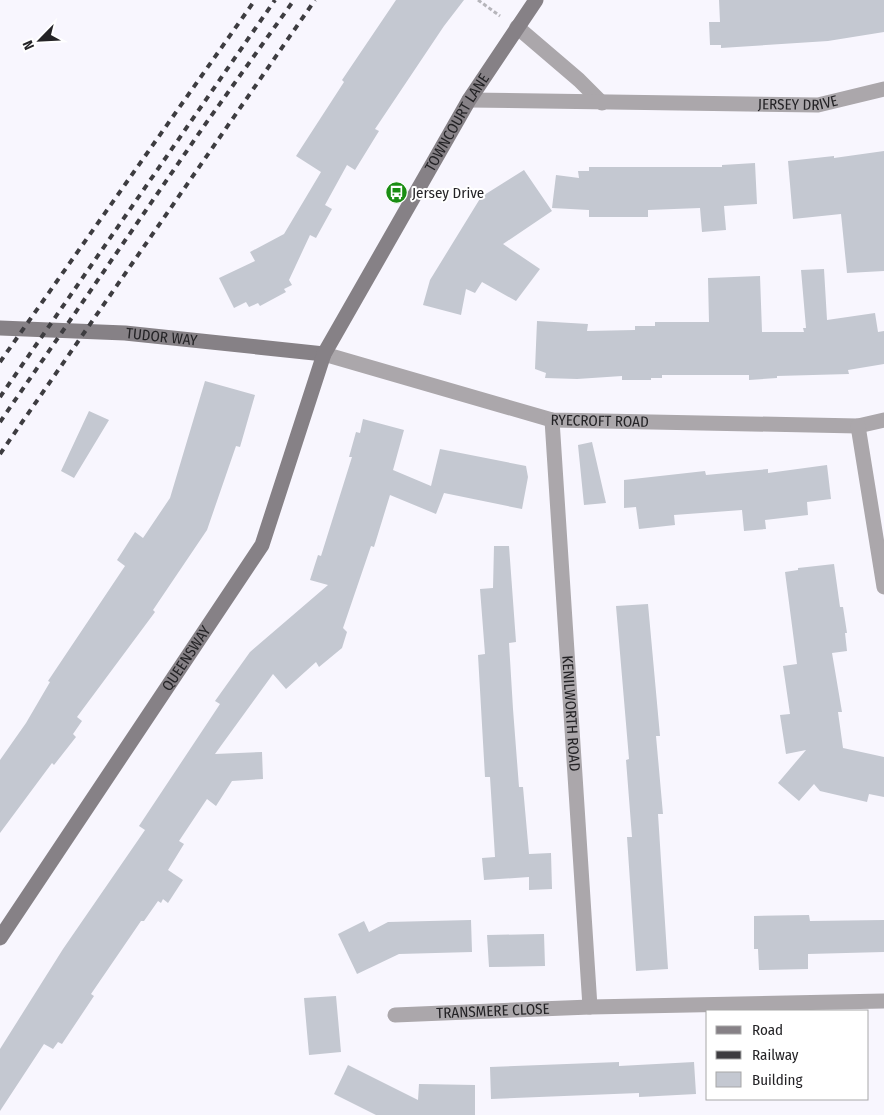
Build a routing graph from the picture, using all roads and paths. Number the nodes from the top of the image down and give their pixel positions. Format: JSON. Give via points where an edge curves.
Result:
{"nodes":[{"id":1,"x":478,"y":0,"type":"edge"},
{"id":2,"x":536,"y":0,"type":"edge"},
{"id":3,"x":517,"y":28,"type":"junction"},
{"id":4,"x":884,"y":89,"type":"edge"},
{"id":5,"x":469,"y":100,"type":"junction"},
{"id":6,"x":602,"y":103,"type":"junction"},
{"id":7,"x":0,"y":328,"type":"edge"},
{"id":8,"x":324,"y":354,"type":"junction"},
{"id":9,"x":552,"y":420,"type":"junction"},
{"id":10,"x":884,"y":420,"type":"edge"},
{"id":11,"x":858,"y":426,"type":"junction"},
{"id":12,"x":884,"y":587,"type":"edge"},
{"id":13,"x":0,"y":938,"type":"edge"},
{"id":14,"x":884,"y":1001,"type":"edge"},
{"id":15,"x":590,"y":1007,"type":"junction"},
{"id":16,"x":395,"y":1015,"type":"dead end"}],
"edges":[{"from":1,"to":3,"type":"path"},
{"from":2,"to":3,"type":"street","name":"TOWNCOURT LANE"},
{"from":3,"to":5,"type":"street","name":"TOWNCOURT LANE"},
{"from":3,"to":6,"type":"street"},
{"from":4,"to":6,"type":"street","name":"JERSEY DRIVE","via":[[818,105]]},
{"from":5,"to":6,"type":"street","name":"JERSEY DRIVE"},
{"from":5,"to":8,"type":"street","name":"TOWNCOURT LANE"},
{"from":7,"to":8,"type":"street","name":"TUDOR WAY","via":[[125,333]]},
{"from":8,"to":9,"type":"street","name":"RYECROFT ROAD"},
{"from":8,"to":13,"type":"street","name":"QUEENSWAY","via":[[262,545]]},
{"from":9,"to":11,"type":"street","name":"RYECROFT ROAD"},
{"from":9,"to":15,"type":"street","name":"KENILWORTH ROAD"},
{"from":10,"to":11,"type":"street","name":"RYECROFT ROAD"},
{"from":11,"to":12,"type":"street"},
{"from":14,"to":15,"type":"street","name":"TRANSMERE CLOSE"},
{"from":15,"to":16,"type":"street","name":"TRANSMERE CLOSE"}]}
